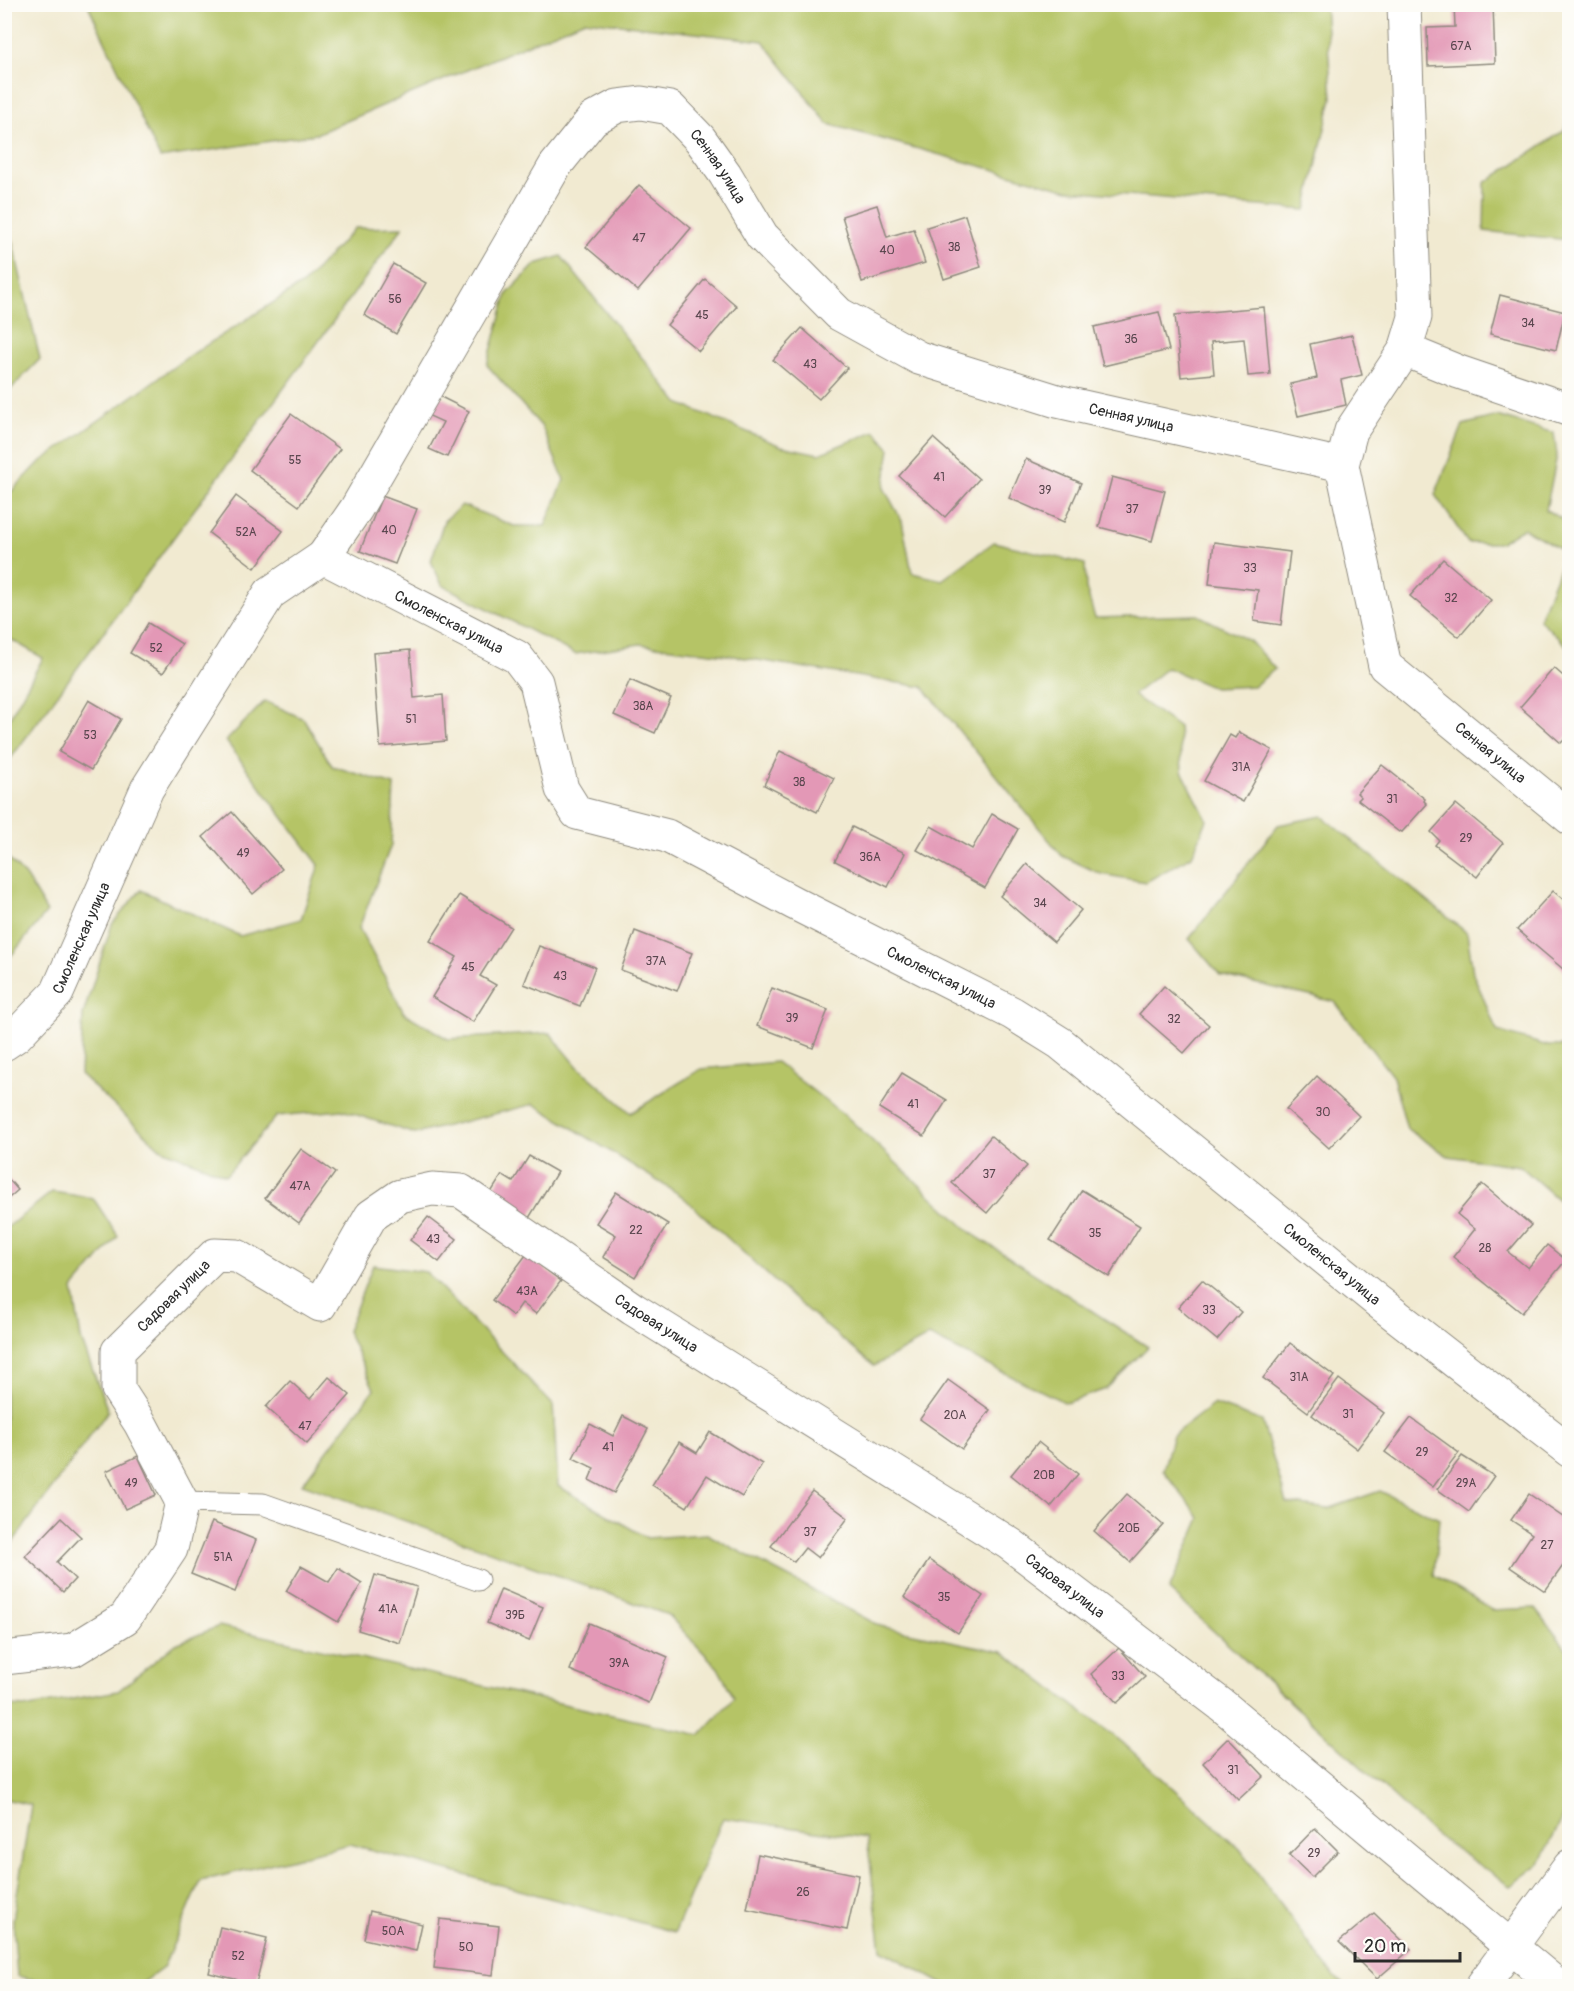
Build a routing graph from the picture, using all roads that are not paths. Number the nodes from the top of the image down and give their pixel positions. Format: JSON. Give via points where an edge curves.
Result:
{"nodes":[{"id":1,"x":1404,"y":4,"type":"edge"},
{"id":2,"x":592,"y":119,"type":"joint"},
{"id":3,"x":1405,"y":350,"type":"junction"},
{"id":4,"x":1569,"y":410,"type":"edge"},
{"id":5,"x":1342,"y":465,"type":"junction"},
{"id":6,"x":323,"y":557,"type":"junction"},
{"id":7,"x":1569,"y":818,"type":"edge"},
{"id":8,"x":4,"y":1044,"type":"edge"},
{"id":9,"x":1569,"y":1451,"type":"edge"},
{"id":10,"x":182,"y":1502,"type":"junction"},
{"id":11,"x":478,"y":1580,"type":"dead end"},
{"id":12,"x":4,"y":1658,"type":"edge"},
{"id":13,"x":1569,"y":1866,"type":"edge"},
{"id":14,"x":1512,"y":1948,"type":"junction"},
{"id":15,"x":1482,"y":1986,"type":"edge"},
{"id":16,"x":1558,"y":1986,"type":"edge"}],
"edges":[{"from":1,"to":3,"type":"street","via":[[1415,316]]},
{"from":2,"to":5,"type":"street","name":"Сенная улица","via":[[617,106],[641,103],[669,108],[725,174],[762,236],[839,314],[919,358],[1057,401]]},
{"from":2,"to":6,"type":"street","name":"Смоленская улица","via":[[555,166],[356,510]]},
{"from":3,"to":4,"type":"street"},
{"from":3,"to":5,"type":"street","via":[[1351,431]]},
{"from":5,"to":7,"type":"street","name":"Сенная улица","via":[[1385,666]]},
{"from":6,"to":8,"type":"street","name":"Смоленская улица","via":[[270,593],[147,789],[57,993]]},
{"from":6,"to":9,"type":"street","name":"Смоленская улица","via":[[517,657],[536,682],[562,789],[577,813],[667,836],[1012,1013],[1060,1042],[1376,1300]]},
{"from":10,"to":11,"type":"lane","via":[[263,1504]]},
{"from":10,"to":12,"type":"street","via":[[171,1549],[125,1618],[73,1650]]},
{"from":10,"to":14,"type":"street","name":"Садовая улица","via":[[118,1389],[118,1351],[215,1255],[237,1256],[320,1305],[371,1216],[400,1196],[432,1189],[461,1191],[633,1309],[1010,1544],[1223,1706]]},
{"from":13,"to":14,"type":"street"},
{"from":14,"to":15,"type":"street"},
{"from":14,"to":16,"type":"street","name":"Садовая улица"}]}
